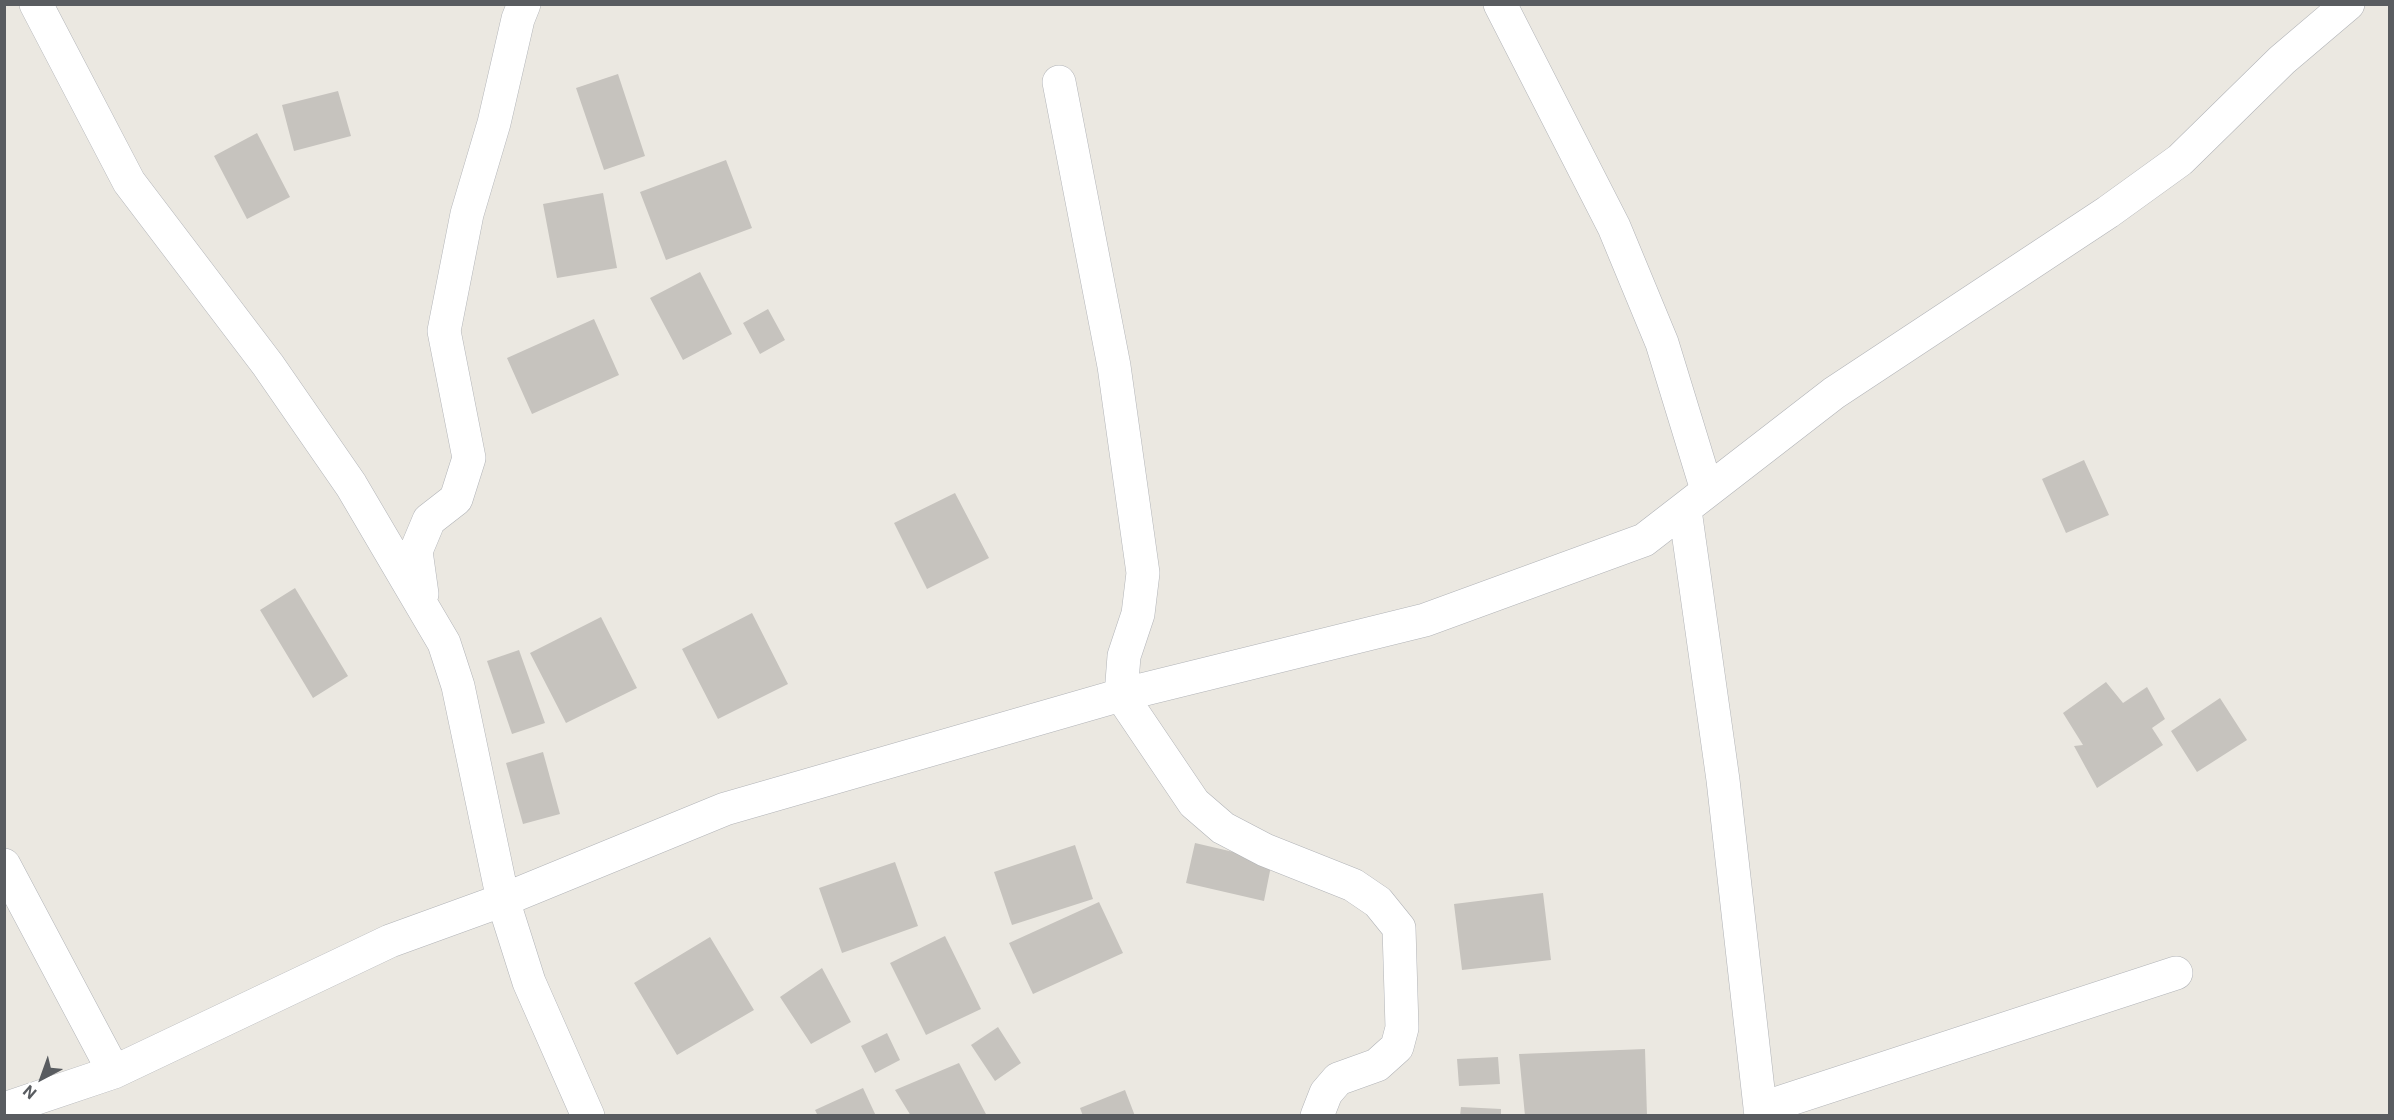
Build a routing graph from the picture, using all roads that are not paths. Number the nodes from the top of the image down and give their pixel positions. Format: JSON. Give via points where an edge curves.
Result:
{"nodes":[{"id":1,"x":36,"y":4,"type":"edge"},
{"id":2,"x":525,"y":4,"type":"edge"},
{"id":3,"x":1500,"y":4,"type":"edge"},
{"id":4,"x":2348,"y":4,"type":"edge"},
{"id":5,"x":1059,"y":82,"type":"dead end"},
{"id":6,"x":1696,"y":500,"type":"junction"},
{"id":7,"x":423,"y":605,"type":"junction"},
{"id":8,"x":1121,"y":695,"type":"junction"},
{"id":9,"x":4,"y":865,"type":"edge"},
{"id":10,"x":503,"y":900,"type":"junction"},
{"id":11,"x":2176,"y":973,"type":"dead end"},
{"id":12,"x":114,"y":1072,"type":"junction"},
{"id":13,"x":4,"y":1109,"type":"edge"},
{"id":14,"x":1761,"y":1112,"type":"edge"},
{"id":15,"x":588,"y":1116,"type":"edge"},
{"id":16,"x":1317,"y":1116,"type":"edge"}],
"edges":[{"from":1,"to":7,"type":"street","via":[[129,182],[268,365],[351,485]]},
{"from":2,"to":7,"type":"street","via":[[467,214],[444,331],[469,458],[456,499],[429,520],[416,551]]},
{"from":3,"to":6,"type":"street","via":[[1614,227],[1662,343]]},
{"from":4,"to":6,"type":"street","via":[[2282,60],[2180,160],[1834,393]]},
{"from":5,"to":8,"type":"street","via":[[1114,366],[1143,573],[1138,614],[1124,656]]},
{"from":6,"to":8,"type":"street","via":[[1644,540],[1425,620]]},
{"from":6,"to":14,"type":"street"},
{"from":7,"to":10,"type":"street","via":[[444,643],[458,686]]},
{"from":8,"to":10,"type":"street","via":[[725,809]]},
{"from":8,"to":16,"type":"street","via":[[1194,803],[1223,828],[1265,850],[1353,885],[1378,902],[1399,928],[1402,1028],[1397,1047],[1377,1065],[1338,1079],[1326,1093]]},
{"from":9,"to":12,"type":"street"},
{"from":10,"to":12,"type":"street","via":[[390,941]]},
{"from":10,"to":15,"type":"street","via":[[529,982]]},
{"from":11,"to":14,"type":"street"},
{"from":12,"to":13,"type":"street"}]}
